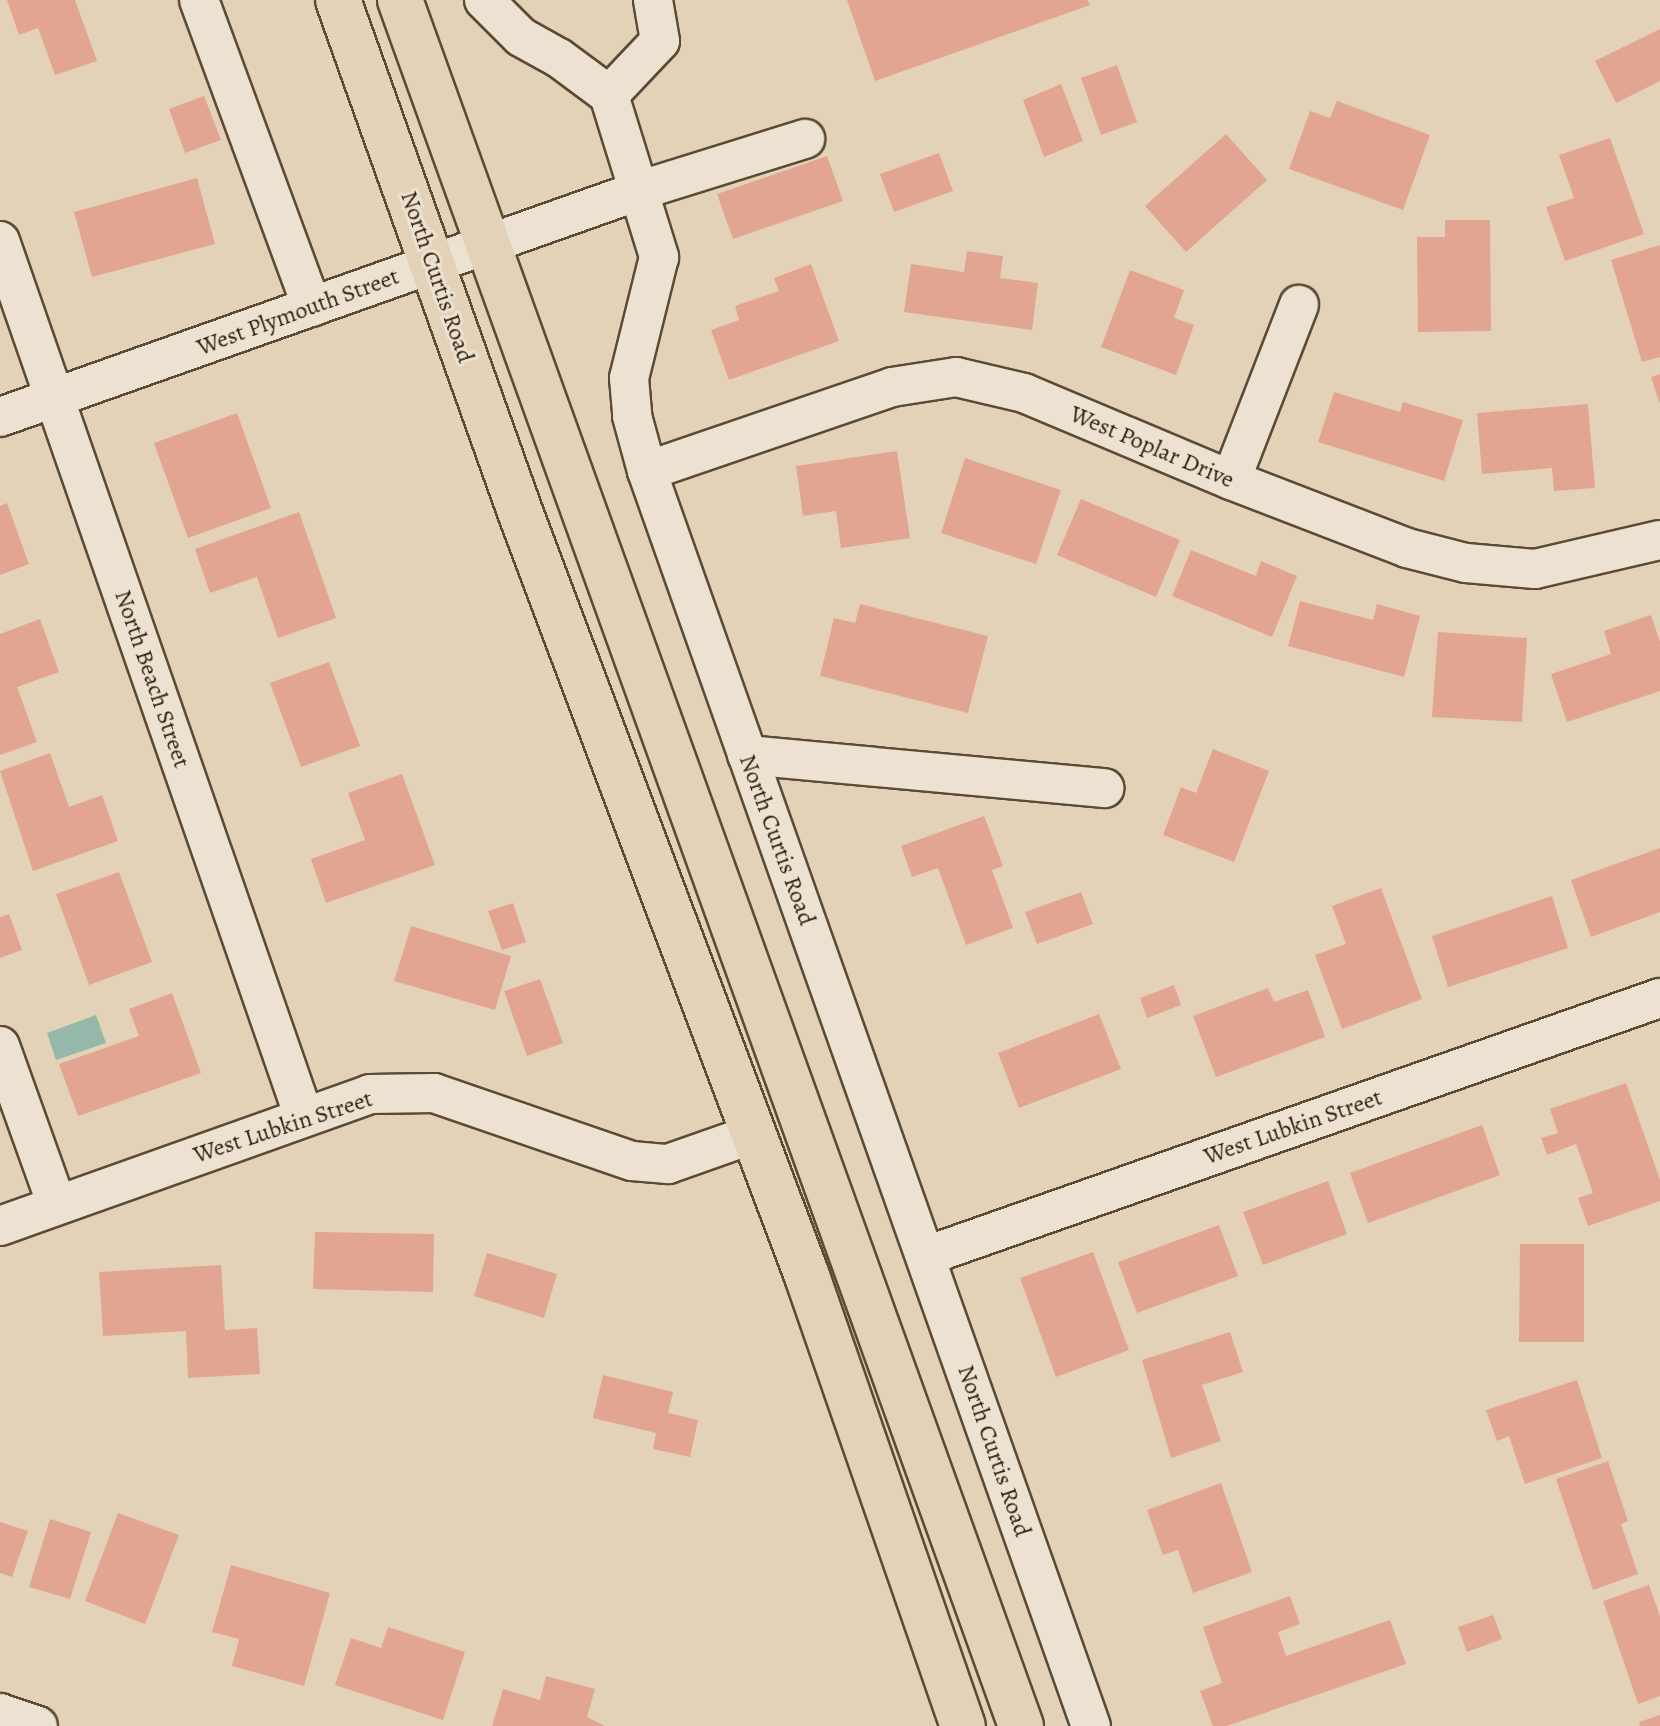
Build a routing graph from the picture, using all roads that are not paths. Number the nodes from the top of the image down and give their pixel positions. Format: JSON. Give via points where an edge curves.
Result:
{"nodes":[{"id":1,"x":199,"y":0,"type":"edge"},
{"id":2,"x":338,"y":0,"type":"edge"},
{"id":3,"x":400,"y":0,"type":"edge"},
{"id":4,"x":484,"y":0,"type":"edge"},
{"id":5,"x":653,"y":0,"type":"edge"},
{"id":6,"x":609,"y":95,"type":"junction"},
{"id":7,"x":805,"y":139,"type":"dead end"},
{"id":8,"x":641,"y":190,"type":"junction"},
{"id":9,"x":0,"y":241,"type":"edge"},
{"id":10,"x":487,"y":245,"type":"junction"},
{"id":11,"x":434,"y":264,"type":"junction"},
{"id":12,"x":1299,"y":305,"type":"dead end"},
{"id":13,"x":312,"y":307,"type":"junction"},
{"id":14,"x":56,"y":397,"type":"junction"},
{"id":15,"x":0,"y":417,"type":"edge"},
{"id":16,"x":647,"y":471,"type":"junction"},
{"id":17,"x":1231,"y":480,"type":"junction"},
{"id":18,"x":1660,"y":540,"type":"edge"},
{"id":19,"x":747,"y":755,"type":"junction"},
{"id":20,"x":1104,"y":788,"type":"dead end"},
{"id":21,"x":1660,"y":998,"type":"edge"},
{"id":22,"x":0,"y":1046,"type":"edge"},
{"id":23,"x":304,"y":1117,"type":"junction"},
{"id":24,"x":753,"y":1134,"type":"junction"},
{"id":25,"x":57,"y":1205,"type":"junction"},
{"id":26,"x":0,"y":1226,"type":"edge"},
{"id":27,"x":926,"y":1256,"type":"junction"},
{"id":28,"x":0,"y":1713,"type":"edge"},
{"id":29,"x":38,"y":1726,"type":"edge"},
{"id":30,"x":963,"y":1726,"type":"edge"},
{"id":31,"x":1021,"y":1726,"type":"edge"},
{"id":32,"x":1091,"y":1726,"type":"edge"}],
"edges":[{"from":1,"to":13,"type":"street"},
{"from":2,"to":11,"type":"main road","name":"North Curtis Road"},
{"from":3,"to":10,"type":"main road"},
{"from":4,"to":6,"type":"street","via":[[521,37]]},
{"from":5,"to":6,"type":"street","via":[[660,41]]},
{"from":6,"to":8,"type":"street","name":"North Curtis Road"},
{"from":7,"to":8,"type":"street","name":"West Plymouth Street"},
{"from":8,"to":10,"type":"street","name":"West Plymouth Street"},
{"from":8,"to":16,"type":"street","name":"North Curtis Road","via":[[659,257],[629,378],[632,416]]},
{"from":9,"to":14,"type":"street","name":"North Beach Street"},
{"from":10,"to":11,"type":"street","name":"West Plymouth Street"},
{"from":10,"to":31,"type":"main road"},
{"from":11,"to":13,"type":"street","name":"West Plymouth Street"},
{"from":11,"to":24,"type":"main road","name":"North Curtis Road","via":[[519,509]]},
{"from":12,"to":17,"type":"street"},
{"from":13,"to":14,"type":"street","name":"West Plymouth Street"},
{"from":14,"to":15,"type":"street","name":"West Plymouth Street"},
{"from":14,"to":23,"type":"street","name":"North Beach Street"},
{"from":16,"to":17,"type":"street","name":"West Poplar Drive","via":[[892,387],[956,377],[1024,393]]},
{"from":16,"to":19,"type":"street","name":"North Curtis Road"},
{"from":17,"to":18,"type":"street","name":"West Poplar Drive","via":[[1407,548],[1466,563],[1535,569]]},
{"from":19,"to":20,"type":"street"},
{"from":19,"to":27,"type":"street","name":"North Curtis Road"},
{"from":21,"to":27,"type":"street","name":"West Lubkin Street"},
{"from":22,"to":25,"type":"street"},
{"from":23,"to":24,"type":"street","name":"West Lubkin Street","via":[[370,1094],[434,1093],[632,1161],[668,1164]]},
{"from":23,"to":25,"type":"street","name":"West Lubkin Street"},
{"from":24,"to":30,"type":"main road","name":"North Curtis Road"},
{"from":25,"to":26,"type":"street","name":"West Lubkin Street"},
{"from":27,"to":32,"type":"street","name":"North Curtis Road"},
{"from":28,"to":29,"type":"street"}]}
